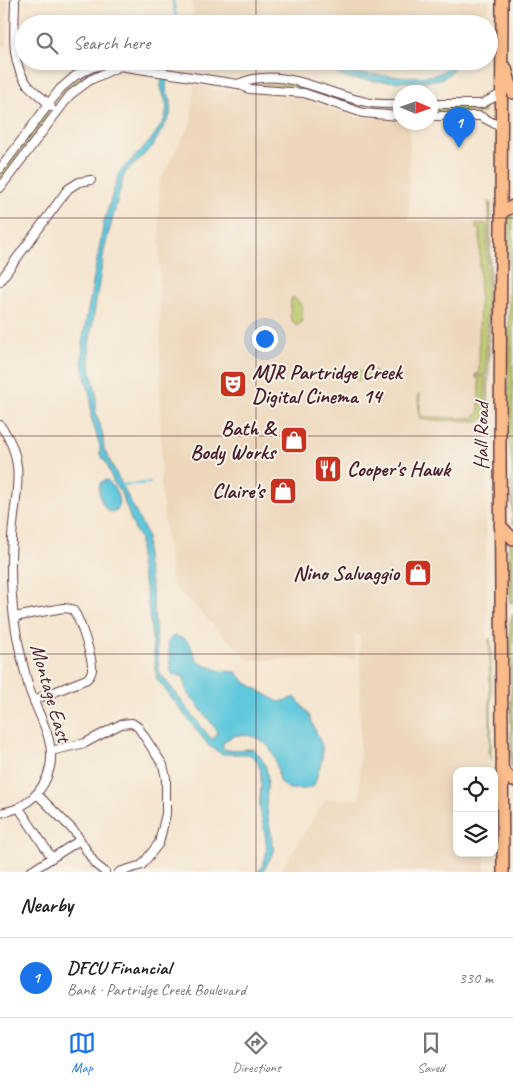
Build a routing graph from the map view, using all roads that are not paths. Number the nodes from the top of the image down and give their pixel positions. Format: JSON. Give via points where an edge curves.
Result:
{"nodes":[{"id":1,"x":15,"y":0,"type":"edge"},
{"id":2,"x":502,"y":0,"type":"edge"},
{"id":3,"x":15,"y":49,"type":"edge"},
{"id":4,"x":20,"y":70,"type":"edge"},
{"id":5,"x":89,"y":70,"type":"edge"},
{"id":6,"x":112,"y":70,"type":"edge"},
{"id":7,"x":146,"y":70,"type":"edge"},
{"id":8,"x":238,"y":84,"type":"junction"},
{"id":9,"x":507,"y":94,"type":"edge"},
{"id":10,"x":48,"y":103,"type":"junction"},
{"id":11,"x":393,"y":103,"type":"edge"},
{"id":12,"x":438,"y":104,"type":"edge"},
{"id":13,"x":56,"y":112,"type":"junction"},
{"id":14,"x":393,"y":115,"type":"edge"},
{"id":15,"x":438,"y":116,"type":"edge"},
{"id":16,"x":501,"y":127,"type":"junction"},
{"id":17,"x":0,"y":169,"type":"edge"},
{"id":18,"x":91,"y":180,"type":"dead end"},
{"id":19,"x":0,"y":188,"type":"edge"},
{"id":20,"x":513,"y":206,"type":"edge"},
{"id":21,"x":501,"y":213,"type":"junction"},
{"id":22,"x":0,"y":281,"type":"edge"},
{"id":23,"x":0,"y":424,"type":"edge"},
{"id":24,"x":500,"y":525,"type":"junction"},
{"id":25,"x":513,"y":539,"type":"edge"},
{"id":26,"x":513,"y":607,"type":"edge"},
{"id":27,"x":501,"y":614,"type":"junction"},
{"id":28,"x":14,"y":617,"type":"junction"},
{"id":29,"x":34,"y":700,"type":"junction"},
{"id":30,"x":51,"y":751,"type":"junction"},
{"id":31,"x":502,"y":769,"type":"junction"},
{"id":32,"x":513,"y":781,"type":"edge"},
{"id":33,"x":37,"y":794,"type":"junction"},
{"id":34,"x":19,"y":808,"type":"junction"},
{"id":35,"x":0,"y":813,"type":"edge"},
{"id":36,"x":80,"y":840,"type":"junction"},
{"id":37,"x":513,"y":853,"type":"edge"},
{"id":38,"x":52,"y":858,"type":"junction"},
{"id":39,"x":503,"y":866,"type":"edge"},
{"id":40,"x":30,"y":872,"type":"edge"},
{"id":41,"x":105,"y":872,"type":"edge"},
{"id":42,"x":119,"y":872,"type":"edge"}],
"edges":[{"from":1,"to":3,"type":"street"},
{"from":2,"to":9,"type":"highway","name":"Hall Road","via":[[502,54]]},
{"from":4,"to":10,"type":"street","via":[[28,85]]},
{"from":5,"to":10,"type":"street","via":[[68,81]]},
{"from":6,"to":13,"type":"street","via":[[82,85]]},
{"from":7,"to":8,"type":"street"},
{"from":8,"to":11,"type":"street","via":[[250,78],[298,80],[361,101]]},
{"from":8,"to":14,"type":"street","via":[[249,89],[304,93],[362,113]]},
{"from":9,"to":12,"type":"street","via":[[481,104]]},
{"from":9,"to":16,"type":"highway","name":"Hall Road"},
{"from":10,"to":13,"type":"street"},
{"from":10,"to":17,"type":"street"},
{"from":13,"to":19,"type":"street"},
{"from":15,"to":16,"type":"street","via":[[480,116]]},
{"from":16,"to":21,"type":"highway","name":"Hall Road"},
{"from":18,"to":22,"type":"street","via":[[79,182],[68,189]]},
{"from":20,"to":21,"type":"highway"},
{"from":21,"to":24,"type":"highway","name":"Hall Road"},
{"from":23,"to":28,"type":"street","name":"Montage East","via":[[13,447],[18,468],[11,557]]},
{"from":24,"to":25,"type":"highway"},
{"from":24,"to":27,"type":"highway","name":"Hall Road"},
{"from":26,"to":27,"type":"highway"},
{"from":27,"to":31,"type":"highway","name":"Hall Road"},
{"from":28,"to":29,"type":"street","name":"Montage East","via":[[23,666]]},
{"from":28,"to":29,"type":"street","via":[[72,609],[78,617],[92,665],[87,679]]},
{"from":29,"to":30,"type":"street","name":"Montage East"},
{"from":30,"to":33,"type":"street","name":"Montage East","via":[[48,775]]},
{"from":30,"to":42,"type":"street","via":[[86,743],[121,724],[132,723],[138,726],[163,765],[166,814],[159,843],[142,865]]},
{"from":31,"to":32,"type":"highway"},
{"from":31,"to":39,"type":"highway","name":"Hall Road"},
{"from":33,"to":34,"type":"street","name":"Montage East"},
{"from":33,"to":36,"type":"street","via":[[65,820]]},
{"from":34,"to":35,"type":"street","name":"Montage East"},
{"from":34,"to":38,"type":"street"},
{"from":36,"to":38,"type":"street"},
{"from":36,"to":41,"type":"street"},
{"from":37,"to":39,"type":"highway"},
{"from":38,"to":40,"type":"street"}]}
